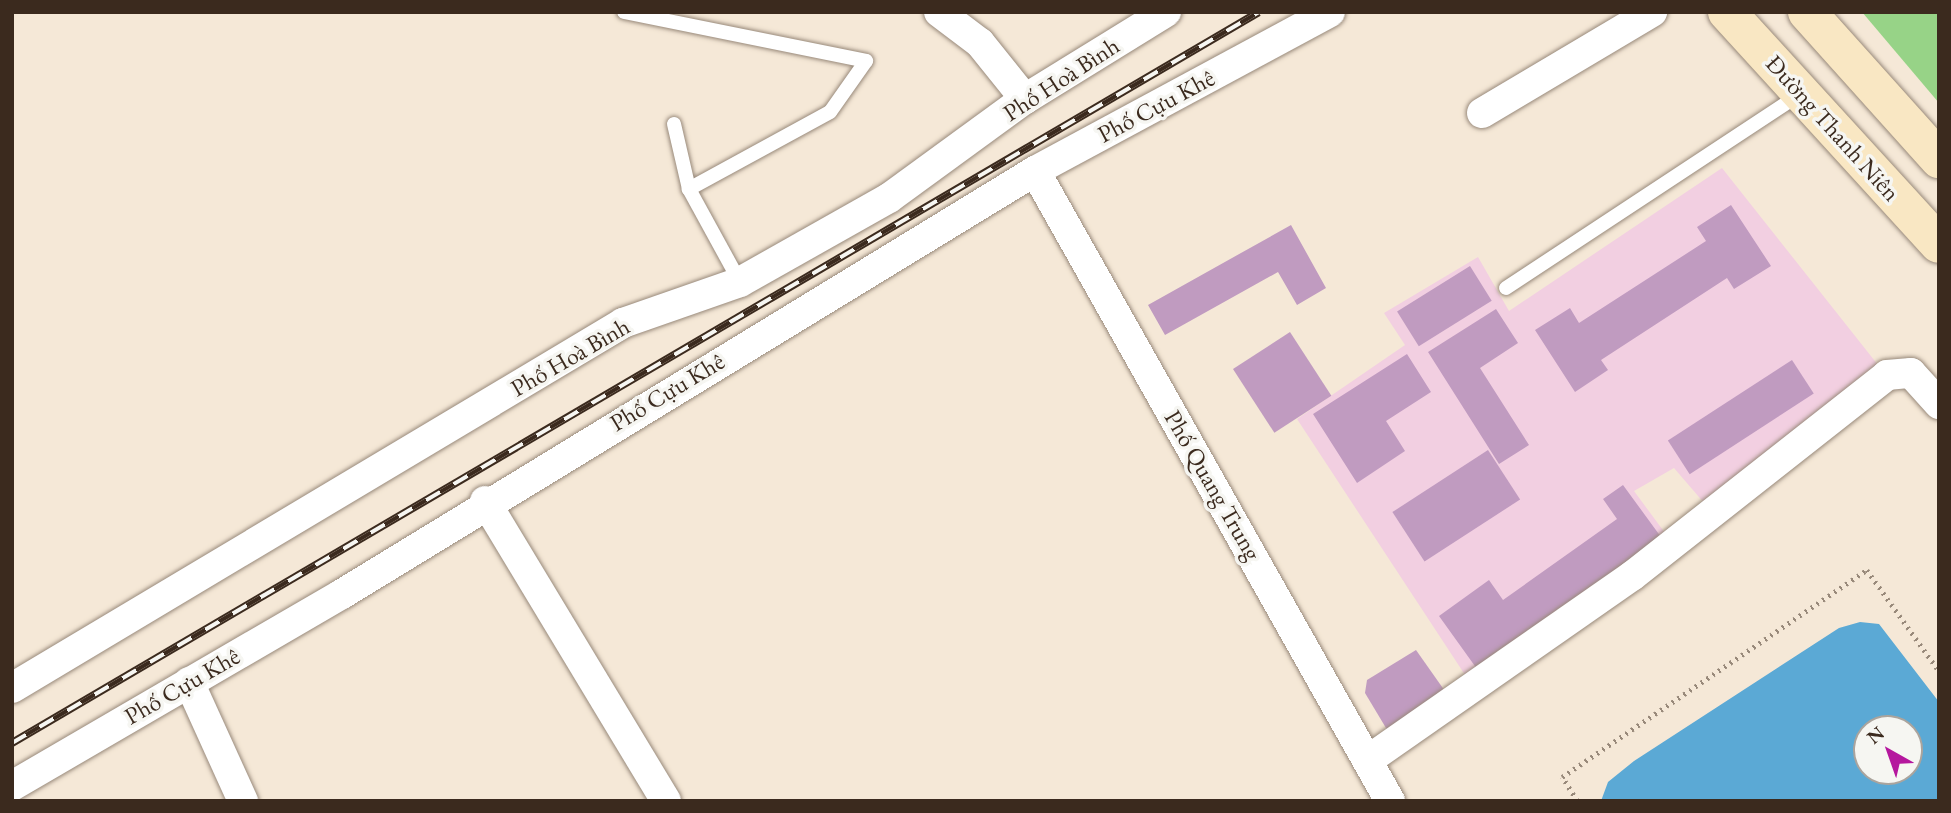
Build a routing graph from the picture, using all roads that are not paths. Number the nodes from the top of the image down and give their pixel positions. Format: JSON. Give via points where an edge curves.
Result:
{"nodes":[{"id":1,"x":624,"y":12,"type":"edge"},
{"id":2,"x":939,"y":12,"type":"edge"},
{"id":3,"x":1166,"y":12,"type":"edge"},
{"id":4,"x":1330,"y":12,"type":"edge"},
{"id":5,"x":1653,"y":12,"type":"edge"},
{"id":6,"x":1727,"y":12,"type":"edge"},
{"id":7,"x":1807,"y":12,"type":"edge"},
{"id":8,"x":1801,"y":93,"type":"junction"},
{"id":9,"x":1025,"y":99,"type":"junction"},
{"id":10,"x":1482,"y":113,"type":"dead end"},
{"id":11,"x":674,"y":124,"type":"dead end"},
{"id":12,"x":1939,"y":159,"type":"edge"},
{"id":13,"x":1035,"y":171,"type":"junction"},
{"id":14,"x":689,"y":189,"type":"junction"},
{"id":15,"x":1939,"y":244,"type":"edge"},
{"id":16,"x":740,"y":282,"type":"junction"},
{"id":17,"x":1506,"y":288,"type":"dead end"},
{"id":18,"x":1939,"y":404,"type":"edge"},
{"id":19,"x":485,"y":501,"type":"junction"},
{"id":20,"x":189,"y":682,"type":"junction"},
{"id":21,"x":12,"y":688,"type":"edge"},
{"id":22,"x":1368,"y":760,"type":"junction"},
{"id":23,"x":12,"y":786,"type":"edge"},
{"id":24,"x":243,"y":801,"type":"edge"},
{"id":25,"x":666,"y":801,"type":"edge"},
{"id":26,"x":1390,"y":801,"type":"edge"}],
"edges":[{"from":1,"to":14,"type":"lane","via":[[866,61],[830,112]]},
{"from":2,"to":9,"type":"street","via":[[980,43]]},
{"from":3,"to":9,"type":"street","name":"Phố Hoà Bình"},
{"from":4,"to":13,"type":"street","name":"Phố Cựu Khê"},
{"from":5,"to":10,"type":"street"},
{"from":6,"to":8,"type":"main road","name":"Đường Thanh Niên"},
{"from":7,"to":12,"type":"main road"},
{"from":8,"to":15,"type":"main road","name":"Đường Thanh Niên"},
{"from":8,"to":17,"type":"lane"},
{"from":9,"to":16,"type":"street","name":"Phố Hoà Bình","via":[[889,198]]},
{"from":11,"to":14,"type":"lane"},
{"from":13,"to":19,"type":"street","name":"Phố Cựu Khê"},
{"from":13,"to":22,"type":"street","name":"Phố Quang Trung"},
{"from":14,"to":16,"type":"lane"},
{"from":16,"to":21,"type":"street","name":"Phố Hoà Bình","via":[[623,323]]},
{"from":18,"to":22,"type":"street","via":[[1911,373],[1887,375],[1632,576]]},
{"from":19,"to":20,"type":"street","name":"Phố Cựu Khê"},
{"from":19,"to":25,"type":"street"},
{"from":20,"to":23,"type":"street","name":"Phố Cựu Khê"},
{"from":20,"to":24,"type":"street"},
{"from":22,"to":26,"type":"street","name":"Phố Quang Trung"}]}
